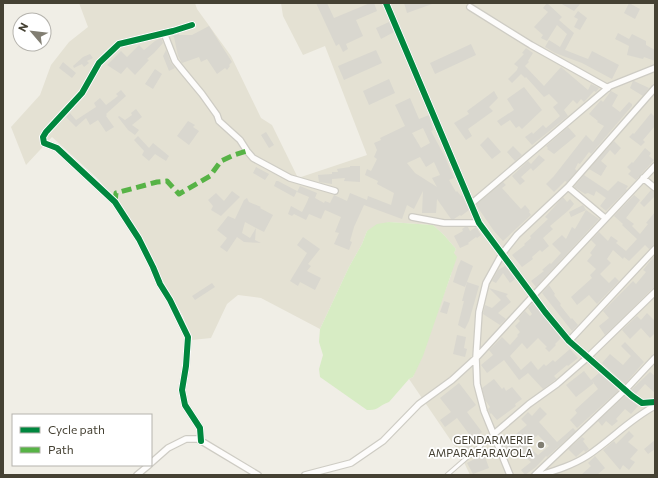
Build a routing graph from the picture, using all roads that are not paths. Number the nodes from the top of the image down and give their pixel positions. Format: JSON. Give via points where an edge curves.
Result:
{"nodes":[{"id":1,"x":386,"y":3,"type":"edge"},
{"id":2,"x":470,"y":7,"type":"dead end"},
{"id":3,"x":192,"y":25,"type":"dead end"},
{"id":4,"x":164,"y":33,"type":"junction"},
{"id":5,"x":655,"y":68,"type":"edge"},
{"id":6,"x":608,"y":88,"type":"junction"},
{"id":7,"x":655,"y":88,"type":"edge"},
{"id":8,"x":655,"y":166,"type":"edge"},
{"id":9,"x":643,"y":178,"type":"junction"},
{"id":10,"x":568,"y":187,"type":"junction"},
{"id":11,"x":655,"y":188,"type":"edge"},
{"id":12,"x":335,"y":192,"type":"dead end"},
{"id":13,"x":471,"y":204,"type":"junction"},
{"id":14,"x":412,"y":217,"type":"dead end"},
{"id":15,"x":605,"y":218,"type":"junction"},
{"id":16,"x":479,"y":223,"type":"junction"},
{"id":17,"x":655,"y":249,"type":"edge"},
{"id":18,"x":502,"y":254,"type":"junction"},
{"id":19,"x":655,"y":292,"type":"edge"},
{"id":20,"x":533,"y":296,"type":"junction"},
{"id":21,"x":569,"y":341,"type":"junction"},
{"id":22,"x":588,"y":357,"type":"junction"},
{"id":23,"x":476,"y":358,"type":"junction"},
{"id":24,"x":655,"y":358,"type":"edge"},
{"id":25,"x":625,"y":390,"type":"junction"},
{"id":26,"x":655,"y":402,"type":"edge"},
{"id":27,"x":655,"y":406,"type":"edge"},
{"id":28,"x":494,"y":434,"type":"junction"},
{"id":29,"x":201,"y":441,"type":"junction"},
{"id":30,"x":152,"y":462,"type":"edge"},
{"id":31,"x":148,"y":466,"type":"edge"},
{"id":32,"x":312,"y":474,"type":"edge"},
{"id":33,"x":137,"y":475,"type":"edge"},
{"id":34,"x":258,"y":475,"type":"edge"},
{"id":35,"x":305,"y":475,"type":"edge"},
{"id":36,"x":447,"y":475,"type":"edge"},
{"id":37,"x":510,"y":475,"type":"edge"},
{"id":38,"x":535,"y":475,"type":"edge"},
{"id":39,"x":541,"y":475,"type":"edge"}],
"edges":[{"from":1,"to":13,"type":"street"},
{"from":2,"to":6,"type":"street"},
{"from":3,"to":4,"type":"street"},
{"from":4,"to":12,"type":"street","via":[[183,71],[217,114],[219,121],[240,140],[253,158],[290,178]]},
{"from":4,"to":29,"type":"street","via":[[119,44],[99,63],[82,93],[43,137],[44,143],[58,148],[115,202],[139,239],[188,337],[182,390],[185,405],[200,428]]},
{"from":5,"to":6,"type":"street"},
{"from":6,"to":13,"type":"street"},
{"from":7,"to":10,"type":"street"},
{"from":8,"to":9,"type":"street"},
{"from":9,"to":11,"type":"street"},
{"from":9,"to":15,"type":"street"},
{"from":10,"to":15,"type":"street"},
{"from":10,"to":18,"type":"street","via":[[517,235]]},
{"from":13,"to":16,"type":"street"},
{"from":14,"to":16,"type":"street","via":[[444,223]]},
{"from":15,"to":20,"type":"street"},
{"from":16,"to":18,"type":"street"},
{"from":17,"to":21,"type":"street"},
{"from":18,"to":20,"type":"street"},
{"from":18,"to":23,"type":"street","via":[[486,283],[479,312]]},
{"from":19,"to":22,"type":"street"},
{"from":20,"to":21,"type":"street"},
{"from":20,"to":23,"type":"street"},
{"from":21,"to":22,"type":"street"},
{"from":22,"to":25,"type":"street"},
{"from":22,"to":28,"type":"street"},
{"from":23,"to":28,"type":"street","via":[[477,384],[484,411]]},
{"from":23,"to":32,"type":"street","via":[[452,380],[419,404],[383,441],[351,463]]},
{"from":24,"to":25,"type":"street"},
{"from":25,"to":26,"type":"street","via":[[642,403]]},
{"from":25,"to":38,"type":"street"},
{"from":27,"to":39,"type":"street","via":[[640,414],[587,456]]},
{"from":28,"to":36,"type":"lane"},
{"from":28,"to":37,"type":"street"},
{"from":29,"to":30,"type":"street","via":[[198,438],[186,439],[168,448]]},
{"from":29,"to":34,"type":"street"},
{"from":31,"to":33,"type":"street"},
{"from":32,"to":35,"type":"street"}]}
